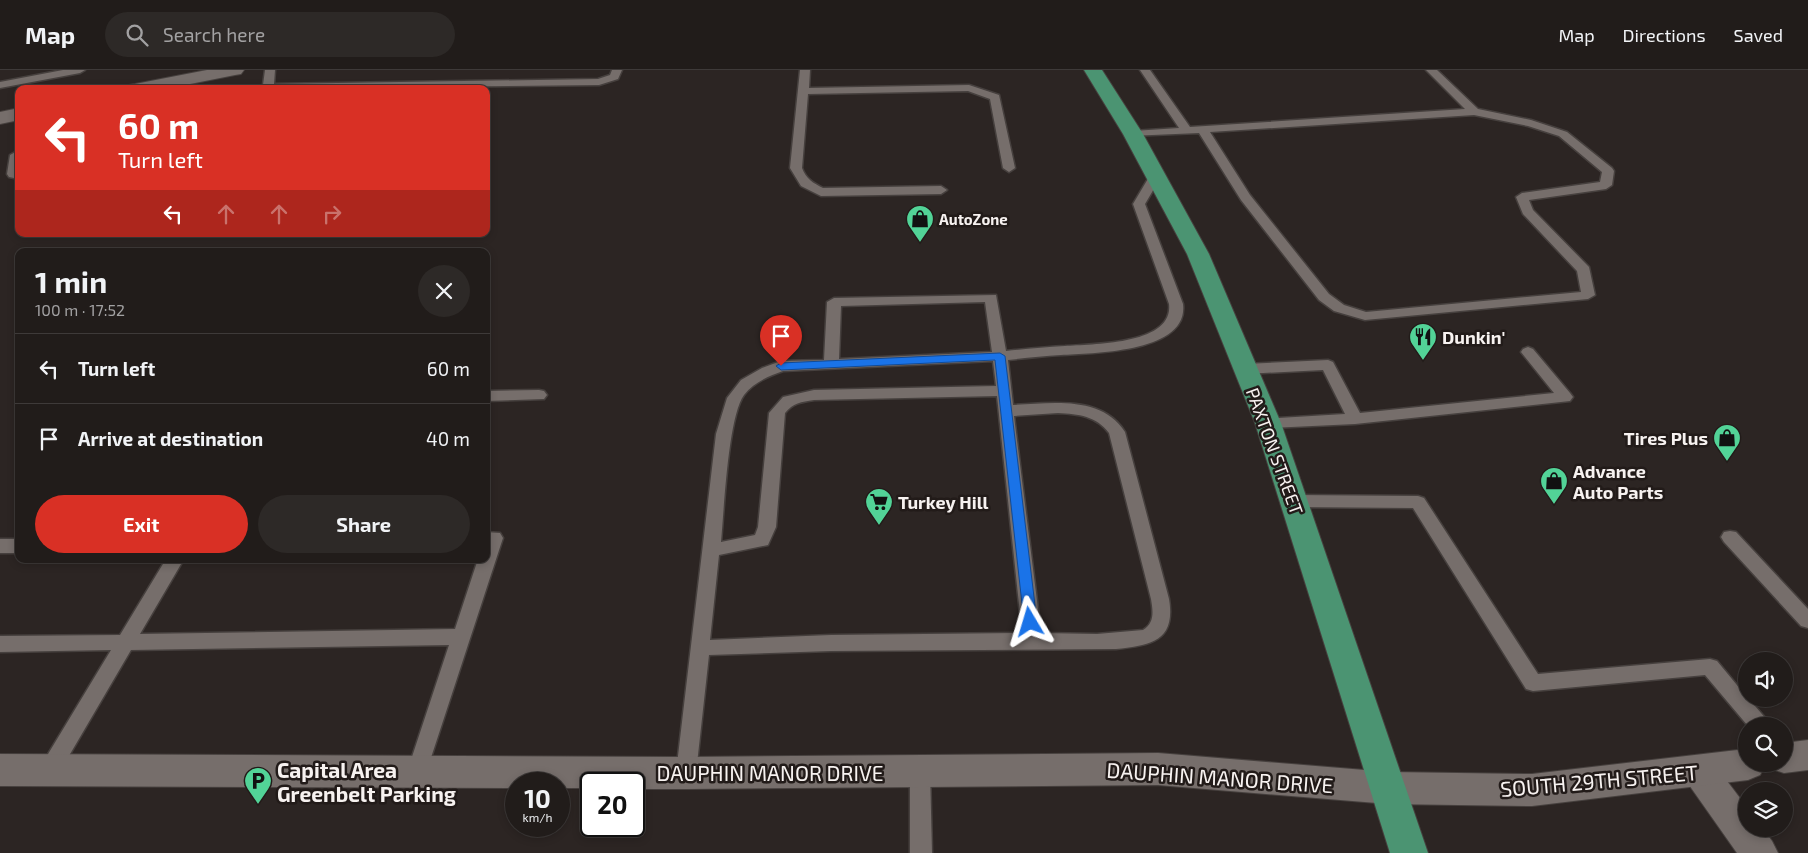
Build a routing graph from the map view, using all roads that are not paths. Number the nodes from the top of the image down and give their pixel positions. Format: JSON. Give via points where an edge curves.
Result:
{"nodes":[{"id":1,"x":80,"y":70,"type":"edge"},
{"id":2,"x":235,"y":70,"type":"edge"},
{"id":3,"x":270,"y":70,"type":"edge"},
{"id":4,"x":805,"y":70,"type":"edge"},
{"id":5,"x":1093,"y":70,"type":"edge"},
{"id":6,"x":1145,"y":70,"type":"edge"},
{"id":7,"x":1431,"y":70,"type":"edge"},
{"id":8,"x":615,"y":74,"type":"edge"},
{"id":9,"x":0,"y":85,"type":"edge"},
{"id":10,"x":156,"y":85,"type":"edge"},
{"id":11,"x":264,"y":85,"type":"edge"},
{"id":12,"x":454,"y":85,"type":"edge"},
{"id":13,"x":803,"y":90,"type":"junction"},
{"id":14,"x":1474,"y":112,"type":"junction"},
{"id":15,"x":15,"y":115,"type":"edge"},
{"id":16,"x":0,"y":118,"type":"edge"},
{"id":17,"x":1202,"y":129,"type":"junction"},
{"id":18,"x":1186,"y":130,"type":"junction"},
{"id":19,"x":1133,"y":134,"type":"junction"},
{"id":20,"x":15,"y":161,"type":"edge"},
{"id":21,"x":1009,"y":168,"type":"dead end"},
{"id":22,"x":15,"y":174,"type":"edge"},
{"id":23,"x":1156,"y":175,"type":"junction"},
{"id":24,"x":941,"y":190,"type":"dead end"},
{"id":25,"x":1528,"y":352,"type":"dead end"},
{"id":26,"x":1000,"y":356,"type":"junction"},
{"id":27,"x":831,"y":365,"type":"junction"},
{"id":28,"x":1245,"y":369,"type":"junction"},
{"id":29,"x":1004,"y":391,"type":"junction"},
{"id":30,"x":539,"y":395,"type":"dead end"},
{"id":31,"x":490,"y":396,"type":"edge"},
{"id":32,"x":1006,"y":411,"type":"junction"},
{"id":33,"x":1355,"y":419,"type":"junction"},
{"id":34,"x":1268,"y":424,"type":"junction"},
{"id":35,"x":1293,"y":501,"type":"junction"},
{"id":36,"x":1730,"y":536,"type":"dead end"},
{"id":37,"x":490,"y":538,"type":"edge"},
{"id":38,"x":0,"y":546,"type":"edge"},
{"id":39,"x":15,"y":546,"type":"edge"},
{"id":40,"x":490,"y":550,"type":"edge"},
{"id":41,"x":711,"y":550,"type":"junction"},
{"id":42,"x":173,"y":563,"type":"edge"},
{"id":43,"x":486,"y":563,"type":"edge"},
{"id":44,"x":1808,"y":621,"type":"edge"},
{"id":45,"x":461,"y":637,"type":"junction"},
{"id":46,"x":126,"y":642,"type":"junction"},
{"id":47,"x":1032,"y":642,"type":"junction"},
{"id":48,"x":0,"y":644,"type":"edge"},
{"id":49,"x":700,"y":648,"type":"junction"},
{"id":50,"x":1752,"y":717,"type":"edge"},
{"id":51,"x":1738,"y":765,"type":"edge"},
{"id":52,"x":0,"y":770,"type":"edge"},
{"id":53,"x":49,"y":771,"type":"junction"},
{"id":54,"x":920,"y":771,"type":"junction"},
{"id":55,"x":1699,"y":771,"type":"junction"},
{"id":56,"x":417,"y":772,"type":"junction"},
{"id":57,"x":686,"y":773,"type":"junction"},
{"id":58,"x":1389,"y":788,"type":"junction"},
{"id":59,"x":921,"y":853,"type":"edge"},
{"id":60,"x":1409,"y":853,"type":"edge"},
{"id":61,"x":1759,"y":853,"type":"edge"}],
"edges":[{"from":1,"to":9,"type":"lane"},
{"from":2,"to":10,"type":"street"},
{"from":3,"to":11,"type":"lane"},
{"from":4,"to":13,"type":"lane"},
{"from":5,"to":19,"type":"main road","name":"PAXTON STREET"},
{"from":6,"to":18,"type":"lane"},
{"from":7,"to":14,"type":"lane"},
{"from":8,"to":12,"type":"lane","via":[[599,82]]},
{"from":13,"to":21,"type":"lane","via":[[969,88],[995,97]]},
{"from":13,"to":24,"type":"lane","via":[[796,168],[798,177],[807,186],[821,192]]},
{"from":14,"to":17,"type":"lane"},
{"from":14,"to":17,"type":"lane","via":[[1531,123],[1563,134],[1608,171],[1606,185],[1522,198],[1527,211],[1584,270],[1588,295],[1365,316],[1339,308],[1324,297],[1246,197]]},
{"from":15,"to":16,"type":"street"},
{"from":17,"to":18,"type":"lane"},
{"from":18,"to":19,"type":"lane"},
{"from":19,"to":23,"type":"main road","name":"PAXTON STREET"},
{"from":20,"to":22,"type":"lane"},
{"from":23,"to":26,"type":"lane","via":[[1139,204],[1177,310],[1170,325],[1143,340]]},
{"from":23,"to":28,"type":"main road","name":"PAXTON STREET","via":[[1198,254]]},
{"from":25,"to":33,"type":"lane","via":[[1565,397]]},
{"from":26,"to":27,"type":"lane"},
{"from":26,"to":27,"type":"lane","via":[[992,298],[834,302]]},
{"from":26,"to":29,"type":"lane"},
{"from":27,"to":41,"type":"lane","via":[[781,366],[758,375],[740,389],[729,407],[724,434]]},
{"from":28,"to":33,"type":"lane","via":[[1328,365]]},
{"from":28,"to":34,"type":"main road","name":"PAXTON STREET"},
{"from":29,"to":32,"type":"lane"},
{"from":29,"to":41,"type":"lane","via":[[814,396],[784,402],[777,413],[768,527],[762,540]]},
{"from":30,"to":31,"type":"lane"},
{"from":32,"to":47,"type":"lane"},
{"from":32,"to":47,"type":"lane","via":[[1078,410],[1094,413],[1107,420],[1117,432],[1163,618],[1154,633],[1133,641]]},
{"from":33,"to":34,"type":"lane"},
{"from":34,"to":35,"type":"main road","name":"PAXTON STREET"},
{"from":35,"to":50,"type":"lane","via":[[1418,502],[1533,683],[1710,666]]},
{"from":35,"to":58,"type":"main road","name":"PAXTON STREET"},
{"from":36,"to":44,"type":"lane"},
{"from":37,"to":40,"type":"lane","via":[[494,538]]},
{"from":38,"to":39,"type":"lane"},
{"from":41,"to":49,"type":"lane"},
{"from":42,"to":46,"type":"lane"},
{"from":43,"to":45,"type":"lane"},
{"from":45,"to":46,"type":"lane"},
{"from":45,"to":56,"type":"lane"},
{"from":46,"to":48,"type":"lane"},
{"from":46,"to":53,"type":"lane"},
{"from":47,"to":49,"type":"lane","via":[[831,643]]},
{"from":49,"to":57,"type":"lane"},
{"from":51,"to":55,"type":"street","name":"SOUTH 29TH STREET"},
{"from":52,"to":53,"type":"street","name":"DAUPHIN MANOR DRIVE"},
{"from":53,"to":56,"type":"street","name":"DAUPHIN MANOR DRIVE"},
{"from":54,"to":57,"type":"street","name":"DAUPHIN MANOR DRIVE"},
{"from":54,"to":58,"type":"street","name":"DAUPHIN MANOR DRIVE","via":[[1158,769]]},
{"from":54,"to":59,"type":"lane"},
{"from":55,"to":58,"type":"street","name":"SOUTH 29TH STREET","via":[[1532,790]]},
{"from":55,"to":61,"type":"street"},
{"from":56,"to":57,"type":"street","name":"DAUPHIN MANOR DRIVE"},
{"from":58,"to":60,"type":"main road","name":"PAXTON STREET"}]}
